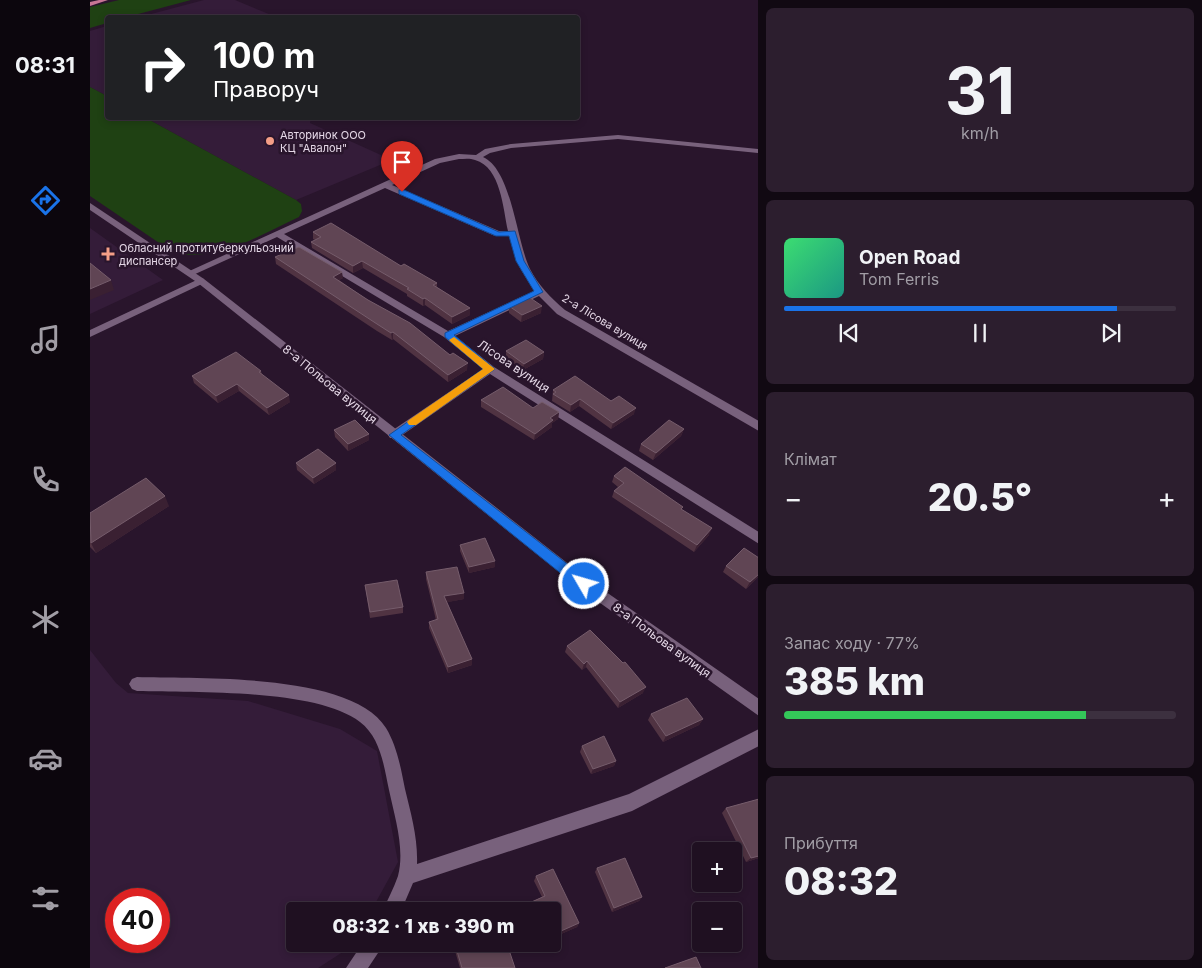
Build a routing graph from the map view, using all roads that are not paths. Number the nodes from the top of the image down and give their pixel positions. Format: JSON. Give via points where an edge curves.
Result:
{"nodes":[{"id":1,"x":105,"y":0,"type":"edge"},
{"id":2,"x":90,"y":4,"type":"edge"},
{"id":3,"x":758,"y":151,"type":"edge"},
{"id":4,"x":478,"y":157,"type":"junction"},
{"id":5,"x":385,"y":185,"type":"junction"},
{"id":6,"x":90,"y":206,"type":"edge"},
{"id":7,"x":513,"y":233,"type":"junction"},
{"id":8,"x":278,"y":234,"type":"junction"},
{"id":9,"x":190,"y":273,"type":"junction"},
{"id":10,"x":201,"y":282,"type":"junction"},
{"id":11,"x":539,"y":292,"type":"junction"},
{"id":12,"x":90,"y":334,"type":"edge"},
{"id":13,"x":448,"y":335,"type":"junction"},
{"id":14,"x":490,"y":369,"type":"junction"},
{"id":15,"x":758,"y":427,"type":"edge"},
{"id":16,"x":394,"y":435,"type":"junction"},
{"id":17,"x":758,"y":539,"type":"edge"},
{"id":18,"x":137,"y":684,"type":"dead end"},
{"id":19,"x":758,"y":709,"type":"edge"},
{"id":20,"x":758,"y":737,"type":"edge"},
{"id":21,"x":407,"y":876,"type":"junction"},
{"id":22,"x":396,"y":902,"type":"edge"},
{"id":23,"x":368,"y":952,"type":"edge"},
{"id":24,"x":356,"y":968,"type":"edge"}],
"edges":[{"from":1,"to":2,"type":"main road"},
{"from":3,"to":4,"type":"street","via":[[618,137],[511,146],[488,151]]},
{"from":4,"to":5,"type":"street","via":[[460,156],[438,161]]},
{"from":4,"to":7,"type":"street","name":"2-а Лісова вулиця","via":[[494,168]]},
{"from":5,"to":7,"type":"street","via":[[498,234]]},
{"from":5,"to":8,"type":"street"},
{"from":6,"to":9,"type":"street","name":"8-а Польова вулиця"},
{"from":7,"to":11,"type":"street","name":"2-а Лісова вулиця","via":[[520,261]]},
{"from":8,"to":9,"type":"street"},
{"from":8,"to":13,"type":"street","name":"Лісова вулиця"},
{"from":9,"to":10,"type":"street","name":"8-а Польова вулиця"},
{"from":10,"to":12,"type":"street"},
{"from":10,"to":16,"type":"street","name":"8-а Польова вулиця"},
{"from":11,"to":13,"type":"street"},
{"from":11,"to":15,"type":"street","name":"2-а Лісова вулиця","via":[[561,312]]},
{"from":13,"to":14,"type":"street","name":"Лісова вулиця"},
{"from":14,"to":16,"type":"street"},
{"from":14,"to":17,"type":"street","name":"Лісова вулиця"},
{"from":16,"to":19,"type":"street","name":"8-а Польова вулиця","via":[[584,584]]},
{"from":18,"to":21,"type":"street","via":[[305,693],[340,704],[366,717],[380,734],[389,754],[410,843]]},
{"from":20,"to":21,"type":"street","via":[[632,802]]},
{"from":21,"to":22,"type":"street"},
{"from":23,"to":24,"type":"street"}]}
